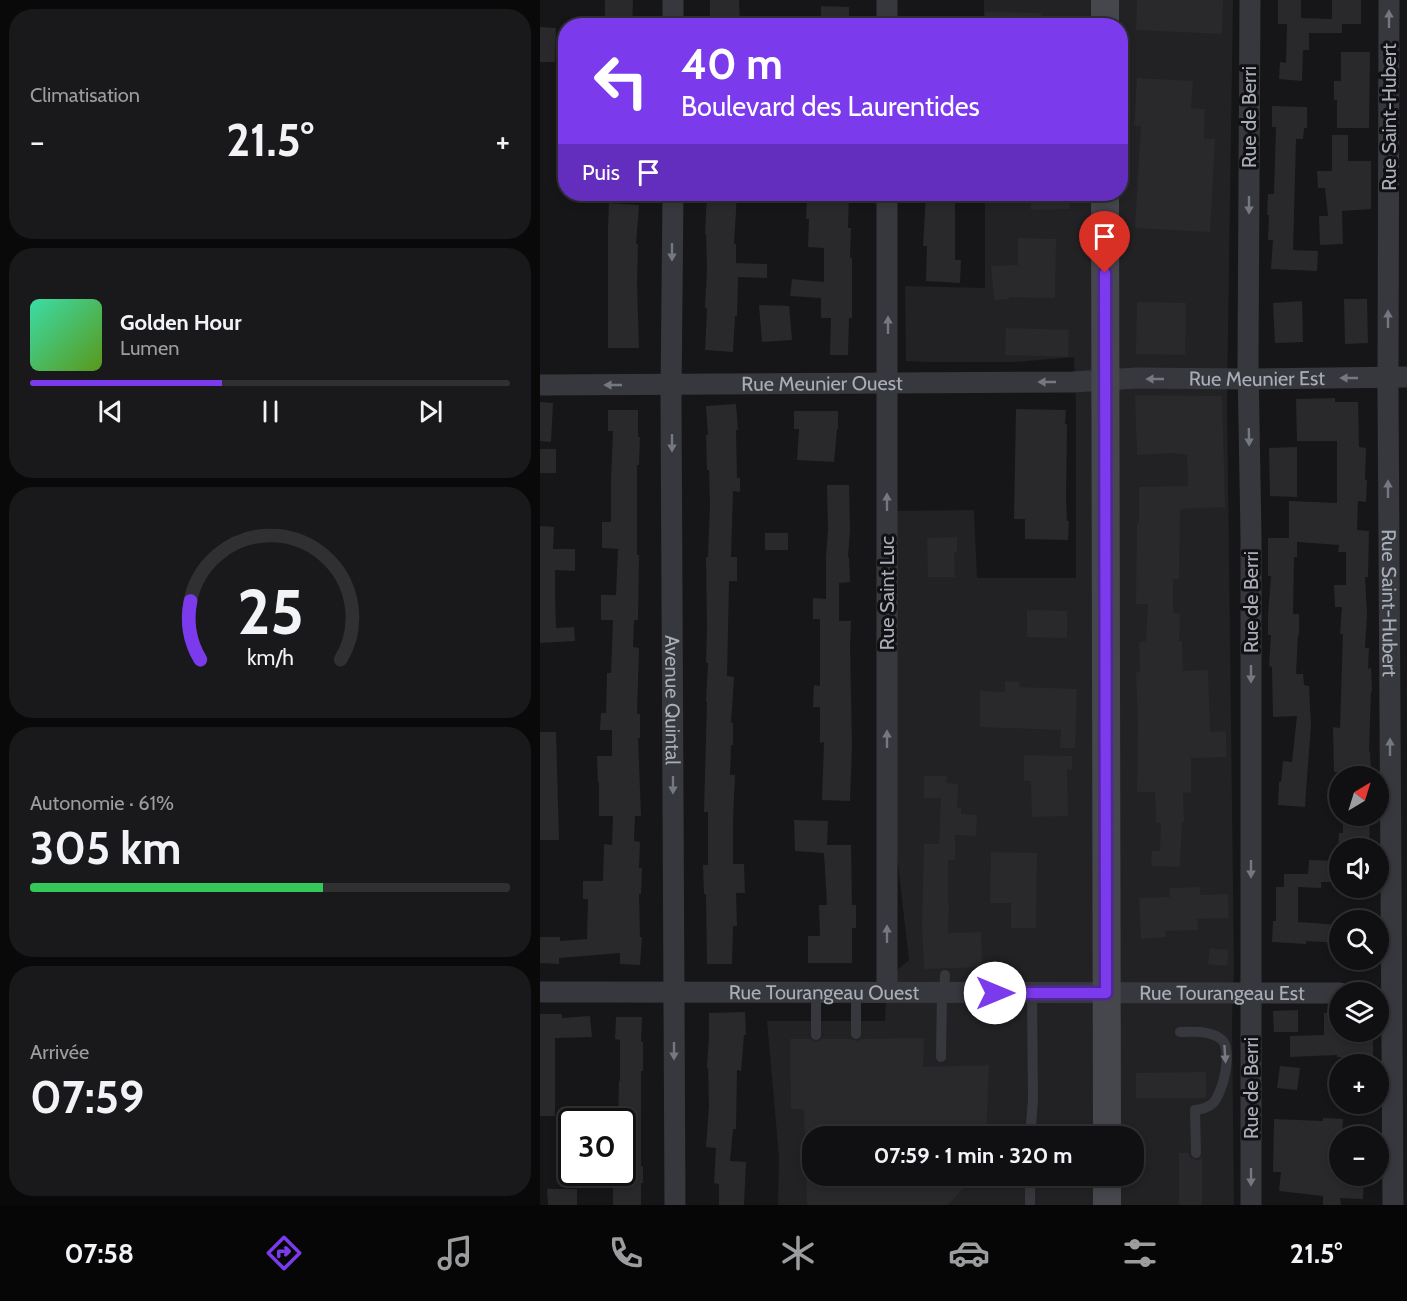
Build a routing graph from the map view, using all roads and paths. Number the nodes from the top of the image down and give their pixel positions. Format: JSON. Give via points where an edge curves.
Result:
{"nodes":[{"id":1,"x":673,"y":0,"type":"edge"},
{"id":2,"x":887,"y":0,"type":"edge"},
{"id":3,"x":1105,"y":0,"type":"edge"},
{"id":4,"x":1250,"y":0,"type":"edge"},
{"id":5,"x":1389,"y":0,"type":"edge"},
{"id":6,"x":673,"y":18,"type":"edge"},
{"id":7,"x":887,"y":18,"type":"edge"},
{"id":8,"x":1105,"y":18,"type":"edge"},
{"id":9,"x":673,"y":201,"type":"edge"},
{"id":10,"x":887,"y":201,"type":"edge"},
{"id":11,"x":1105,"y":201,"type":"edge"},
{"id":12,"x":1397,"y":377,"type":"edge"},
{"id":13,"x":1248,"y":379,"type":"junction"},
{"id":14,"x":1105,"y":381,"type":"junction"},
{"id":15,"x":888,"y":383,"type":"junction"},
{"id":16,"x":672,"y":384,"type":"junction"},
{"id":17,"x":540,"y":385,"type":"edge"},
{"id":18,"x":996,"y":968,"type":"dead end"},
{"id":19,"x":944,"y":987,"type":"junction"},
{"id":20,"x":674,"y":992,"type":"junction"},
{"id":21,"x":816,"y":992,"type":"junction"},
{"id":22,"x":887,"y":992,"type":"junction"},
{"id":23,"x":1251,"y":992,"type":"junction"},
{"id":24,"x":540,"y":993,"type":"edge"},
{"id":25,"x":856,"y":993,"type":"junction"},
{"id":26,"x":995,"y":993,"type":"junction"},
{"id":27,"x":1032,"y":993,"type":"junction"},
{"id":28,"x":1106,"y":993,"type":"junction"},
{"id":29,"x":1329,"y":993,"type":"edge"},
{"id":30,"x":1392,"y":994,"type":"edge"},
{"id":31,"x":1180,"y":1032,"type":"dead end"},
{"id":32,"x":856,"y":1034,"type":"dead end"},
{"id":33,"x":816,"y":1035,"type":"dead end"},
{"id":34,"x":941,"y":1057,"type":"dead end"},
{"id":35,"x":1031,"y":1126,"type":"edge"},
{"id":36,"x":1107,"y":1126,"type":"edge"},
{"id":37,"x":1196,"y":1153,"type":"dead end"},
{"id":38,"x":1030,"y":1186,"type":"edge"},
{"id":39,"x":1107,"y":1186,"type":"edge"},
{"id":40,"x":675,"y":1205,"type":"edge"},
{"id":41,"x":1030,"y":1205,"type":"edge"},
{"id":42,"x":1107,"y":1205,"type":"edge"},
{"id":43,"x":1251,"y":1205,"type":"edge"},
{"id":44,"x":1393,"y":1205,"type":"edge"}],
"edges":[{"from":1,"to":6,"type":"street"},
{"from":2,"to":7,"type":"street"},
{"from":3,"to":8,"type":"main road"},
{"from":4,"to":13,"type":"street","name":"Rue de Berri","one_way":true},
{"from":12,"to":5,"type":"street","name":"Rue Saint-Hubert","one_way":true},
{"from":9,"to":16,"type":"street","name":"Avenue Quintal","one_way":true},
{"from":15,"to":10,"type":"street","name":"Rue Saint Luc","one_way":true},
{"from":11,"to":14,"type":"main road"},
{"from":12,"to":13,"type":"street","name":"Rue Meunier Est","one_way":true},
{"from":30,"to":12,"type":"street","name":"Rue Saint-Hubert","one_way":true},
{"from":13,"to":14,"type":"street","name":"Rue Meunier Est","one_way":true},
{"from":13,"to":23,"type":"street","name":"Rue de Berri","one_way":true},
{"from":14,"to":15,"type":"street","name":"Rue Meunier Ouest","one_way":true},
{"from":14,"to":28,"type":"main road"},
{"from":15,"to":16,"type":"street","name":"Rue Meunier Ouest"},
{"from":22,"to":15,"type":"street","name":"Rue Saint Luc","one_way":true},
{"from":16,"to":17,"type":"street","name":"Rue Meunier Ouest","one_way":true},
{"from":16,"to":20,"type":"street","name":"Avenue Quintal","one_way":true},
{"from":18,"to":26,"type":"lane"},
{"from":19,"to":22,"type":"street","name":"Rue Tourangeau Ouest"},
{"from":19,"to":26,"type":"street","name":"Rue Tourangeau Ouest"},
{"from":19,"to":34,"type":"lane"},
{"from":20,"to":21,"type":"street","name":"Rue Tourangeau Ouest"},
{"from":20,"to":24,"type":"street","name":"Rue Tourangeau Ouest"},
{"from":20,"to":40,"type":"street","name":"Avenue Quintal","one_way":true},
{"from":21,"to":25,"type":"street","name":"Rue Tourangeau Ouest"},
{"from":21,"to":33,"type":"lane"},
{"from":22,"to":25,"type":"street","name":"Rue Tourangeau Ouest"},
{"from":23,"to":28,"type":"street","name":"Rue Tourangeau Est"},
{"from":23,"to":29,"type":"street","name":"Rue Tourangeau Est"},
{"from":23,"to":43,"type":"street","name":"Rue de Berri","one_way":true},
{"from":25,"to":32,"type":"lane"},
{"from":26,"to":27,"type":"street","name":"Rue Tourangeau Ouest"},
{"from":27,"to":28,"type":"street","name":"Rue Tourangeau Ouest"},
{"from":27,"to":35,"type":"lane"},
{"from":28,"to":36,"type":"main road"},
{"from":30,"to":44,"type":"street","name":"Rue Saint-Hubert"},
{"from":31,"to":37,"type":"lane","one_way":true,"via":[[1213,1034],[1226,1050],[1226,1069],[1215,1101],[1207,1108],[1195,1110]]},
{"from":38,"to":41,"type":"lane"},
{"from":39,"to":42,"type":"main road"}]}
